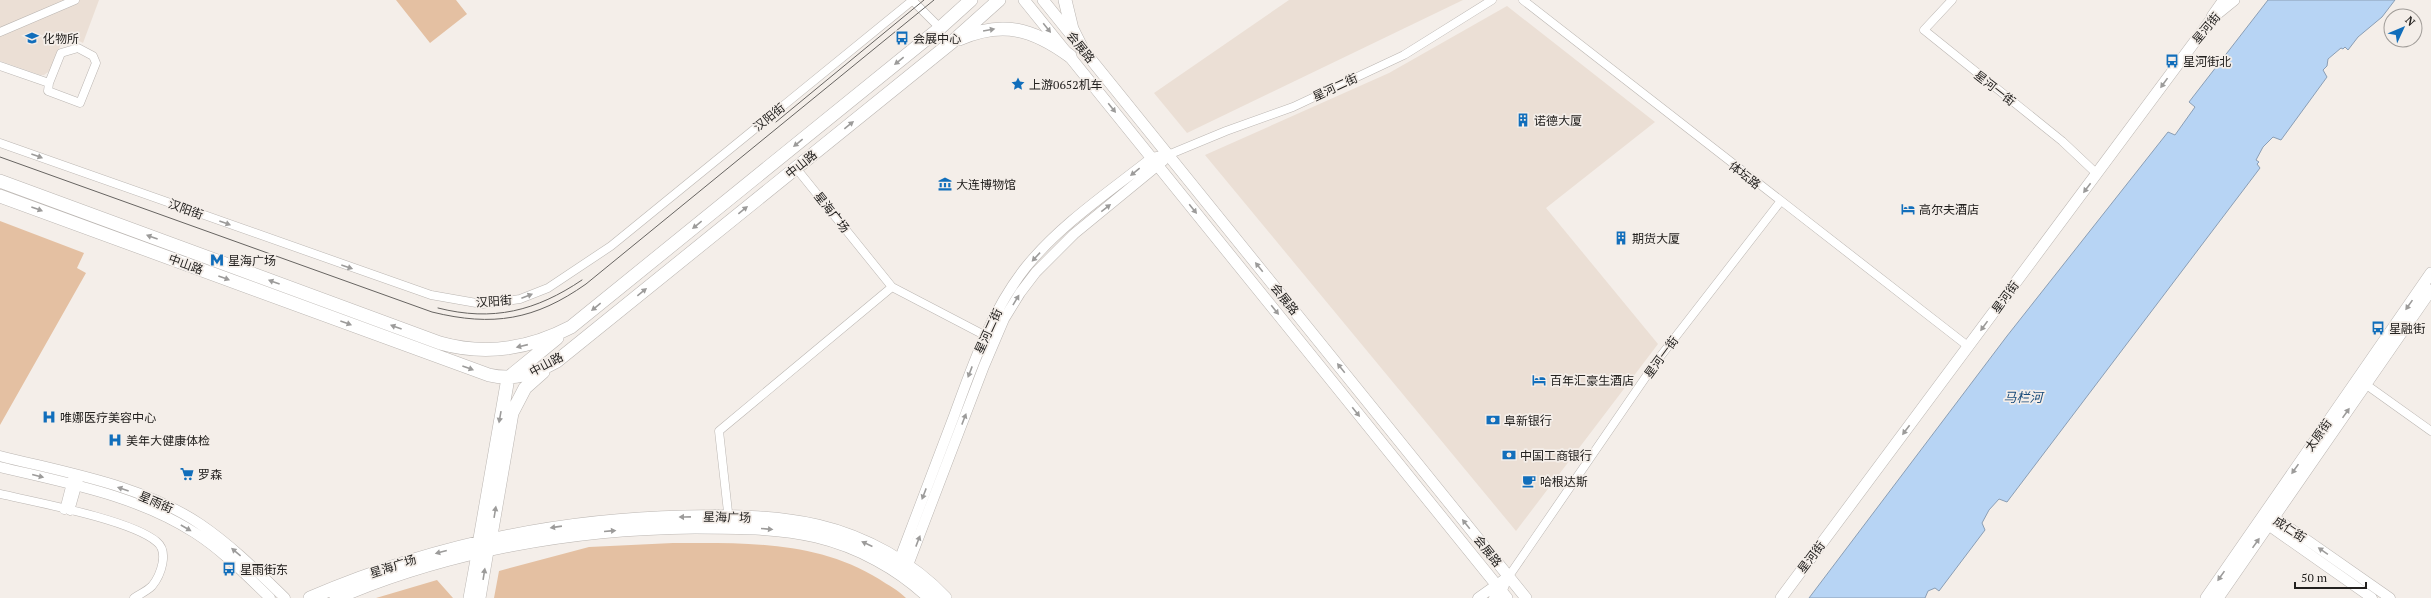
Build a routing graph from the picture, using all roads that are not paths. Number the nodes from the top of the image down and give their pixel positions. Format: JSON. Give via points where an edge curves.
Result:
{"nodes":[{"id":1,"x":75,"y":0,"type":"edge"},
{"id":2,"x":912,"y":0,"type":"edge"},
{"id":3,"x":971,"y":0,"type":"edge"},
{"id":4,"x":999,"y":0,"type":"edge"},
{"id":5,"x":1024,"y":0,"type":"edge"},
{"id":6,"x":1043,"y":0,"type":"edge"},
{"id":7,"x":1065,"y":0,"type":"edge"},
{"id":8,"x":1492,"y":0,"type":"edge"},
{"id":9,"x":1523,"y":0,"type":"edge"},
{"id":10,"x":1952,"y":0,"type":"edge"},
{"id":11,"x":2224,"y":0,"type":"edge"},
{"id":12,"x":2234,"y":0,"type":"edge"},
{"id":13,"x":2213,"y":17,"type":"junction"},
{"id":14,"x":940,"y":28,"type":"junction"},
{"id":15,"x":0,"y":32,"type":"edge"},
{"id":16,"x":952,"y":42,"type":"junction"},
{"id":17,"x":1081,"y":47,"type":"junction"},
{"id":18,"x":1070,"y":56,"type":"junction"},
{"id":19,"x":0,"y":66,"type":"edge"},
{"id":20,"x":48,"y":83,"type":"junction"},
{"id":21,"x":0,"y":143,"type":"edge"},
{"id":22,"x":1168,"y":155,"type":"junction"},
{"id":23,"x":1155,"y":162,"type":"junction"},
{"id":24,"x":796,"y":168,"type":"junction"},
{"id":25,"x":2097,"y":174,"type":"junction"},
{"id":26,"x":0,"y":181,"type":"edge"},
{"id":27,"x":0,"y":196,"type":"edge"},
{"id":28,"x":1780,"y":202,"type":"junction"},
{"id":29,"x":2431,"y":273,"type":"edge"},
{"id":30,"x":892,"y":287,"type":"junction"},
{"id":31,"x":2431,"y":290,"type":"edge"},
{"id":32,"x":571,"y":327,"type":"junction"},
{"id":33,"x":986,"y":336,"type":"junction"},
{"id":34,"x":1969,"y":347,"type":"junction"},
{"id":35,"x":557,"y":361,"type":"junction"},
{"id":36,"x":508,"y":378,"type":"junction"},
{"id":37,"x":2362,"y":382,"type":"junction"},
{"id":38,"x":2431,"y":431,"type":"edge"},
{"id":39,"x":0,"y":456,"type":"edge"},
{"id":40,"x":0,"y":467,"type":"edge"},
{"id":41,"x":75,"y":480,"type":"junction"},
{"id":42,"x":0,"y":494,"type":"edge"},
{"id":43,"x":67,"y":510,"type":"junction"},
{"id":44,"x":2269,"y":519,"type":"junction"},
{"id":45,"x":729,"y":522,"type":"junction"},
{"id":46,"x":484,"y":547,"type":"junction"},
{"id":47,"x":901,"y":569,"type":"junction"},
{"id":48,"x":1509,"y":576,"type":"junction"},
{"id":49,"x":1499,"y":593,"type":"edge"},
{"id":50,"x":134,"y":598,"type":"edge"},
{"id":51,"x":270,"y":598,"type":"edge"},
{"id":52,"x":285,"y":598,"type":"edge"},
{"id":53,"x":310,"y":598,"type":"edge"},
{"id":54,"x":336,"y":598,"type":"edge"},
{"id":55,"x":469,"y":598,"type":"edge"},
{"id":56,"x":480,"y":598,"type":"edge"},
{"id":57,"x":930,"y":598,"type":"edge"},
{"id":58,"x":945,"y":598,"type":"edge"},
{"id":59,"x":1478,"y":598,"type":"edge"},
{"id":60,"x":1526,"y":598,"type":"edge"},
{"id":61,"x":1780,"y":598,"type":"edge"},
{"id":62,"x":2206,"y":598,"type":"edge"},
{"id":63,"x":2218,"y":598,"type":"edge"},
{"id":64,"x":2372,"y":598,"type":"edge"},
{"id":65,"x":2390,"y":598,"type":"edge"}],
"edges":[{"from":1,"to":15,"type":"street"},
{"from":2,"to":14,"type":"street"},
{"from":21,"to":2,"type":"street","name":"汉阳街","one_way":true,"via":[[431,295],[482,304],[520,299],[548,288],[611,246]]},
{"from":3,"to":14,"type":"highway","name":"中山路"},
{"from":4,"to":16,"type":"highway","name":"中山路"},
{"from":5,"to":18,"type":"main road","name":"会展路","one_way":true},
{"from":6,"to":17,"type":"main road","name":"会展路"},
{"from":7,"to":17,"type":"highway","via":[[1072,29]]},
{"from":8,"to":22,"type":"street","name":"星河二街","via":[[1404,55],[1293,107]]},
{"from":9,"to":28,"type":"street","name":"体坛路"},
{"from":10,"to":25,"type":"street","name":"星河一街","via":[[1924,30],[2062,141]]},
{"from":11,"to":13,"type":"highway"},
{"from":12,"to":13,"type":"main road","name":"星河街"},
{"from":13,"to":25,"type":"main road","name":"星河街","one_way":true},
{"from":14,"to":32,"type":"highway","name":"中山路","one_way":true},
{"from":16,"to":18,"type":"highway","one_way":true,"via":[[971,34],[1005,28],[1022,30],[1041,38]]},
{"from":24,"to":16,"type":"highway","name":"中山路","one_way":true},
{"from":17,"to":22,"type":"main road","name":"会展路"},
{"from":18,"to":23,"type":"main road","name":"会展路","one_way":true},
{"from":19,"to":20,"type":"street"},
{"from":20,"to":20,"type":"street","via":[[48,91],[80,103],[96,63],[93,56],[78,48],[61,53]]},
{"from":22,"to":23,"type":"street","name":"星河二街"},
{"from":48,"to":22,"type":"main road","name":"会展路","one_way":true},
{"from":23,"to":33,"type":"street","name":"星河二街","one_way":true,"via":[[1049,243],[1011,288]]},
{"from":47,"to":23,"type":"street","name":"星河二街","one_way":true,"via":[[1004,319],[1020,293],[1036,272],[1074,234]]},
{"from":23,"to":49,"type":"main road","name":"会展路","one_way":true},
{"from":24,"to":30,"type":"street","name":"星海广场"},
{"from":35,"to":24,"type":"highway","name":"中山路","one_way":true},
{"from":25,"to":34,"type":"main road","name":"星河街","one_way":true},
{"from":32,"to":26,"type":"highway","name":"中山路","one_way":true,"via":[[554,336],[519,347],[478,351],[460,349]]},
{"from":27,"to":36,"type":"highway","name":"中山路","one_way":true,"via":[[489,375]]},
{"from":28,"to":34,"type":"street","name":"体坛路"},
{"from":28,"to":48,"type":"street","name":"星河一街","via":[[1656,362]]},
{"from":29,"to":37,"type":"main road","name":"太原街","one_way":true},
{"from":30,"to":33,"type":"street","name":"星海广场"},
{"from":30,"to":45,"type":"street","via":[[719,431]]},
{"from":31,"to":37,"type":"main road","name":"太原街"},
{"from":32,"to":36,"type":"highway"},
{"from":33,"to":47,"type":"street","name":"星河二街","one_way":true},
{"from":34,"to":61,"type":"main road","name":"星河街","one_way":true},
{"from":35,"to":36,"type":"highway","name":"中山路","via":[[533,372]]},
{"from":46,"to":35,"type":"highway","one_way":true,"via":[[512,413],[525,388]]},
{"from":36,"to":46,"type":"highway","one_way":true},
{"from":37,"to":38,"type":"street"},
{"from":37,"to":44,"type":"main road","name":"太原街"},
{"from":39,"to":41,"type":"street","name":"星雨街"},
{"from":40,"to":41,"type":"street","name":"星雨街","one_way":true},
{"from":41,"to":43,"type":"street"},
{"from":41,"to":51,"type":"street","name":"星雨街","one_way":true,"via":[[144,507],[195,533],[238,567]]},
{"from":52,"to":41,"type":"street","name":"星雨街","one_way":true,"via":[[245,560],[200,524],[154,500],[123,488]]},
{"from":42,"to":43,"type":"street"},
{"from":43,"to":50,"type":"street","via":[[116,523],[158,542],[163,550],[164,560],[152,585]]},
{"from":44,"to":62,"type":"main road","name":"太原街","one_way":true},
{"from":63,"to":44,"type":"main road","name":"太原街","one_way":true},
{"from":44,"to":64,"type":"street","name":"成仁街"},
{"from":65,"to":44,"type":"street","name":"成仁街","one_way":true},
{"from":45,"to":46,"type":"highway","name":"星海广场","via":[[613,520],[542,529]]},
{"from":45,"to":47,"type":"highway","name":"星海广场","via":[[782,520],[819,526],[855,538]]},
{"from":46,"to":53,"type":"highway","name":"星海广场","one_way":true,"via":[[411,560]]},
{"from":46,"to":54,"type":"highway","name":"星海广场"},
{"from":46,"to":55,"type":"main road"},
{"from":56,"to":46,"type":"main road","one_way":true},
{"from":47,"to":57,"type":"highway","name":"星海广场"},
{"from":47,"to":58,"type":"highway","name":"星海广场"},
{"from":48,"to":49,"type":"street","name":"星河一街"},
{"from":48,"to":60,"type":"main road","name":"会展路"},
{"from":49,"to":59,"type":"street","name":"星河一街"}]}
